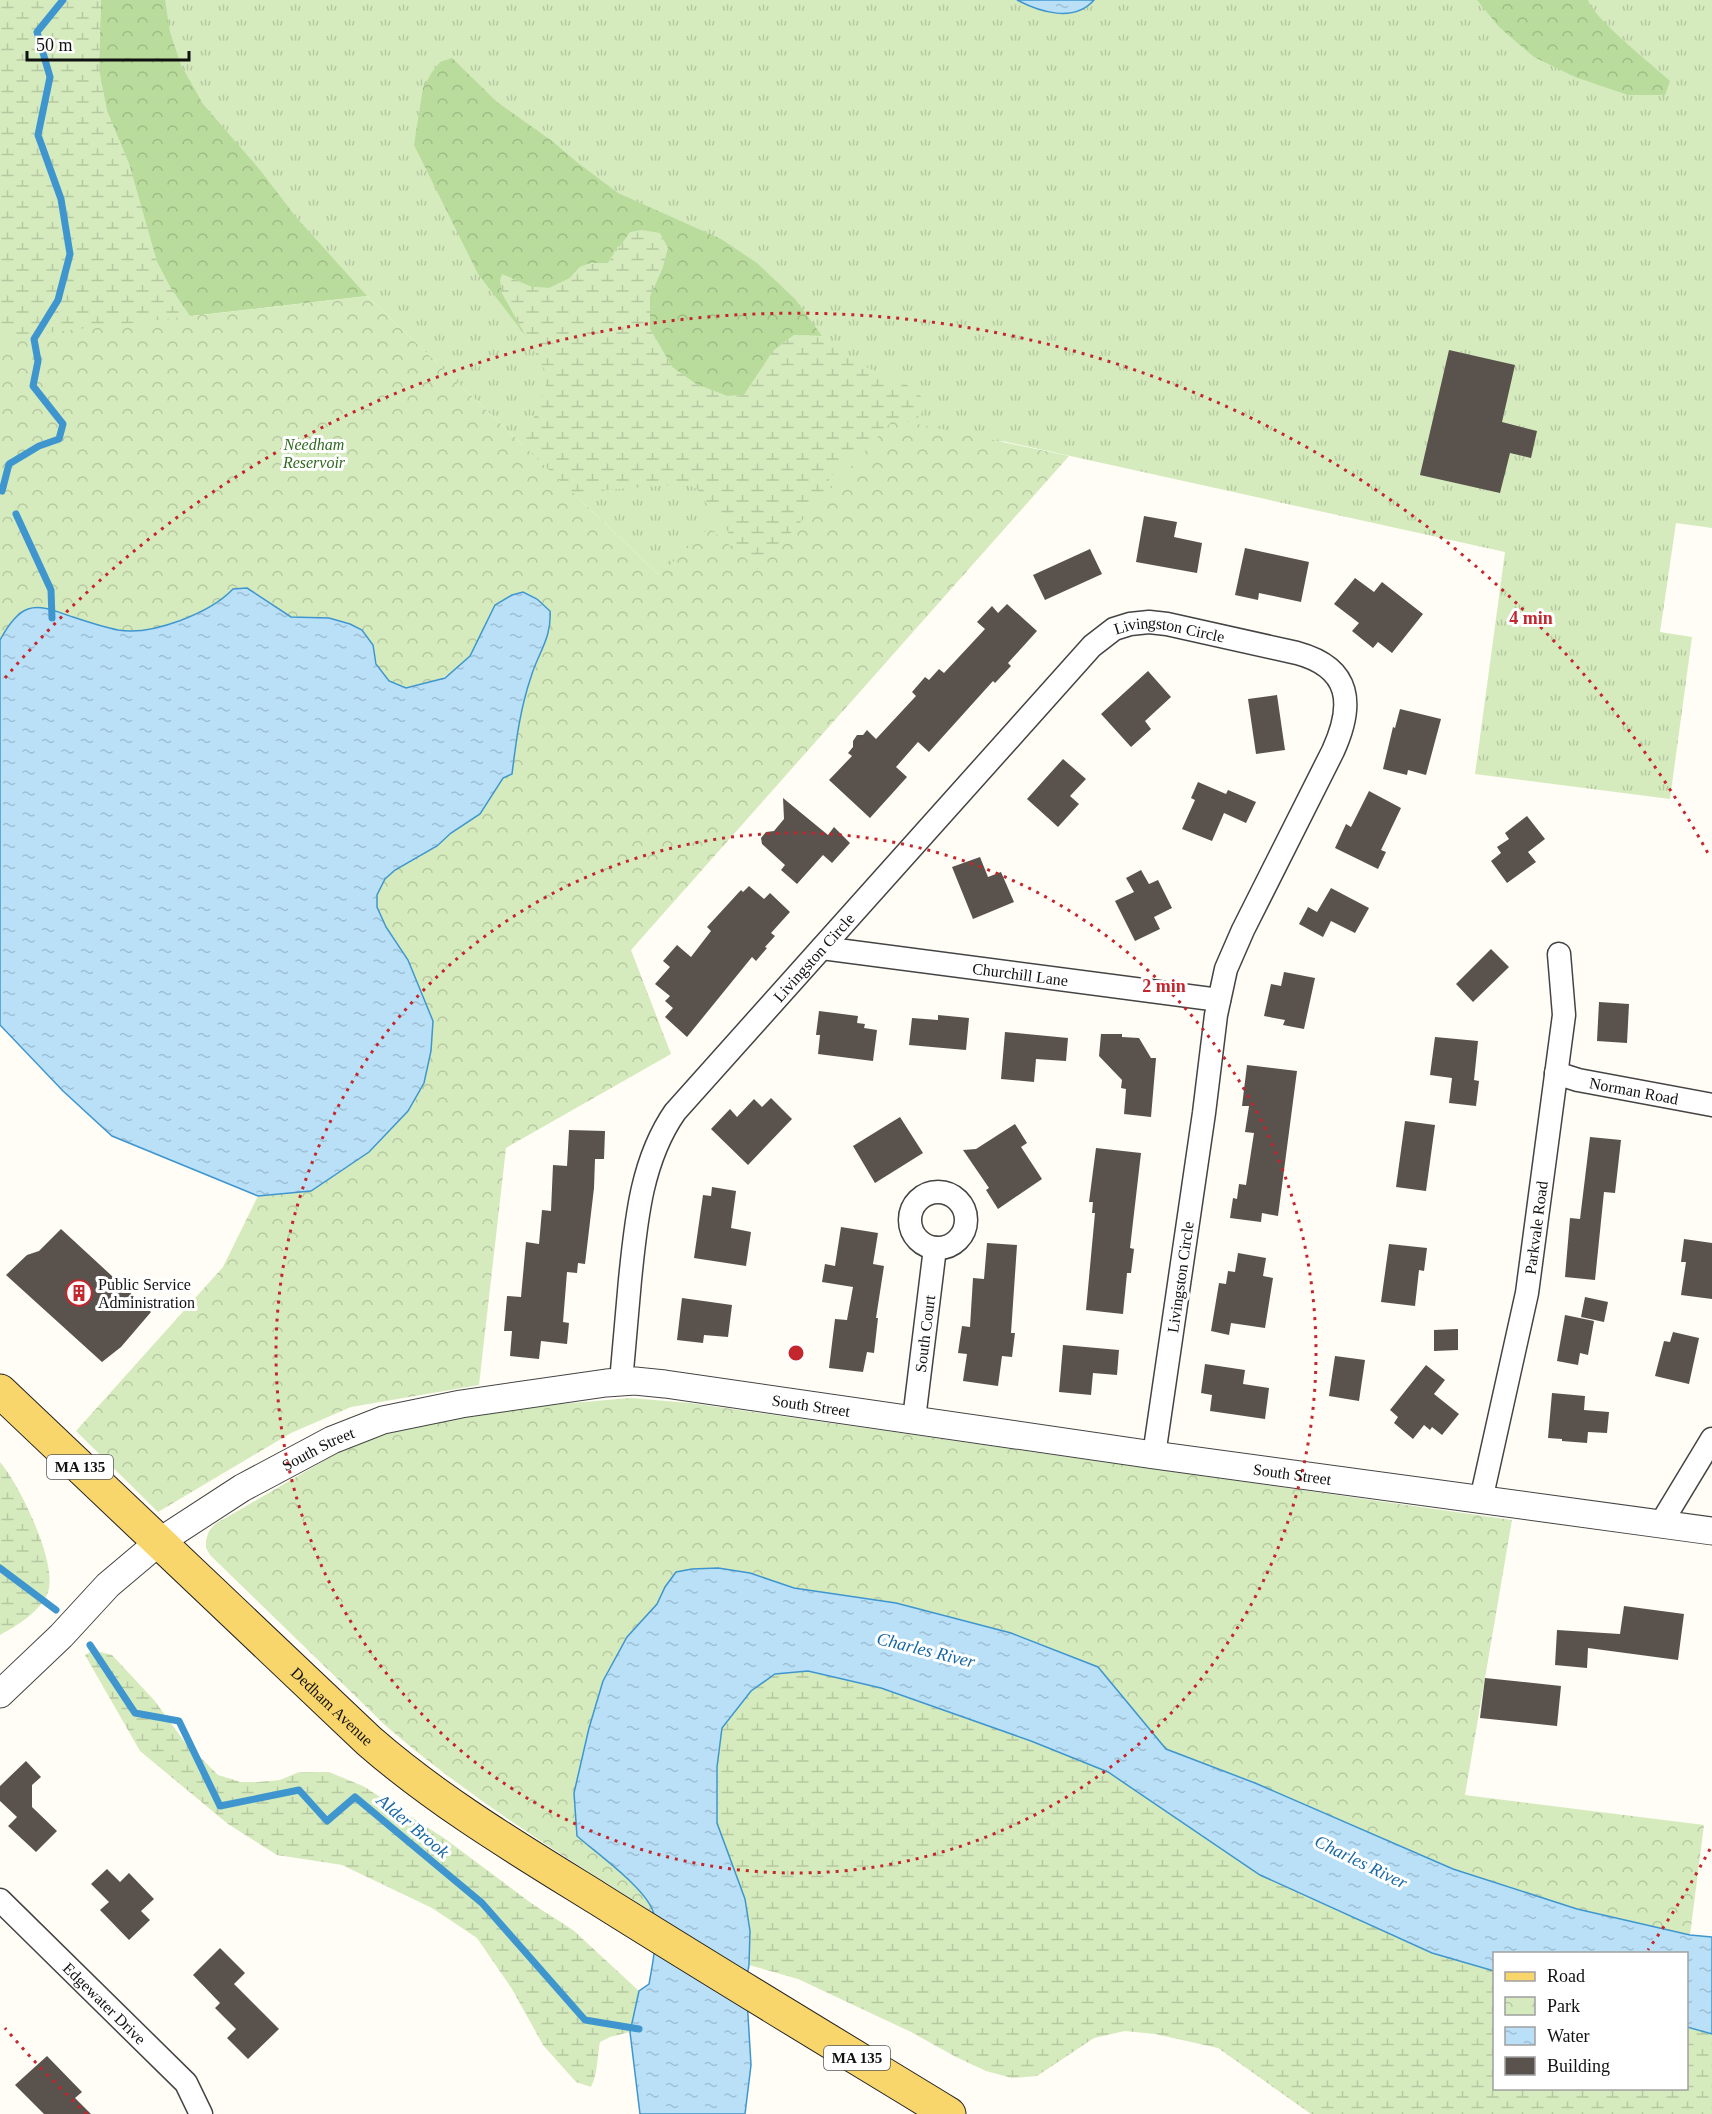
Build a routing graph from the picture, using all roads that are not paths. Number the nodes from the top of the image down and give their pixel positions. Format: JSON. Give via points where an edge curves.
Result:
{"nodes":[{"id":1,"x":822,"y":948,"type":"junction"},
{"id":2,"x":1559,"y":954,"type":"dead end"},
{"id":3,"x":1219,"y":1000,"type":"junction"},
{"id":4,"x":1556,"y":1073,"type":"junction"},
{"id":5,"x":1712,"y":1105,"type":"edge"},
{"id":6,"x":935,"y":1248,"type":"dead end"},
{"id":7,"x":621,"y":1382,"type":"junction"},
{"id":8,"x":0,"y":1391,"type":"edge"},
{"id":9,"x":914,"y":1419,"type":"junction"},
{"id":10,"x":1712,"y":1439,"type":"edge"},
{"id":11,"x":1154,"y":1455,"type":"junction"},
{"id":12,"x":1481,"y":1500,"type":"junction"},
{"id":13,"x":1660,"y":1525,"type":"junction"},
{"id":14,"x":1712,"y":1531,"type":"edge"},
{"id":15,"x":159,"y":1542,"type":"junction"},
{"id":16,"x":0,"y":1694,"type":"edge"},
{"id":17,"x":0,"y":1900,"type":"edge"},
{"id":18,"x":201,"y":2114,"type":"edge"},
{"id":19,"x":949,"y":2114,"type":"edge"}],
"edges":[{"from":1,"to":3,"type":"street","name":"Churchill Lane"},
{"from":1,"to":3,"type":"street","name":"Livingston Circle","via":[[1092,646],[1122,626],[1167,624],[1317,660],[1337,677],[1346,703],[1339,738],[1236,944]]},
{"from":1,"to":7,"type":"street","name":"Livingston Circle","via":[[675,1112],[660,1136],[647,1172],[637,1220]]},
{"from":2,"to":4,"type":"street","name":"Parkvale Road","via":[[1564,1015]]},
{"from":3,"to":11,"type":"street","name":"Livingston Circle"},
{"from":4,"to":5,"type":"street","name":"Norman Road"},
{"from":4,"to":12,"type":"street","name":"Parkvale Road","via":[[1527,1293]]},
{"from":6,"to":9,"type":"street","name":"South Court"},
{"from":7,"to":9,"type":"street","name":"South Street","via":[[665,1384]]},
{"from":7,"to":15,"type":"street","name":"South Street","via":[[456,1405],[364,1426],[264,1475]]},
{"from":8,"to":15,"type":"main road","name":"Dedham Avenue","number":"MA 135"},
{"from":9,"to":11,"type":"street","name":"South Street"},
{"from":10,"to":13,"type":"street"},
{"from":11,"to":12,"type":"street","name":"South Street"},
{"from":12,"to":13,"type":"street","name":"South Street"},
{"from":13,"to":14,"type":"street","name":"South Street"},
{"from":15,"to":16,"type":"street","name":"South Street","via":[[108,1585]]},
{"from":15,"to":19,"type":"main road","name":"Dedham Avenue","number":"MA 135","via":[[369,1741],[468,1817]]},
{"from":17,"to":18,"type":"street","name":"Edgewater Drive","via":[[186,2084]]}]}
